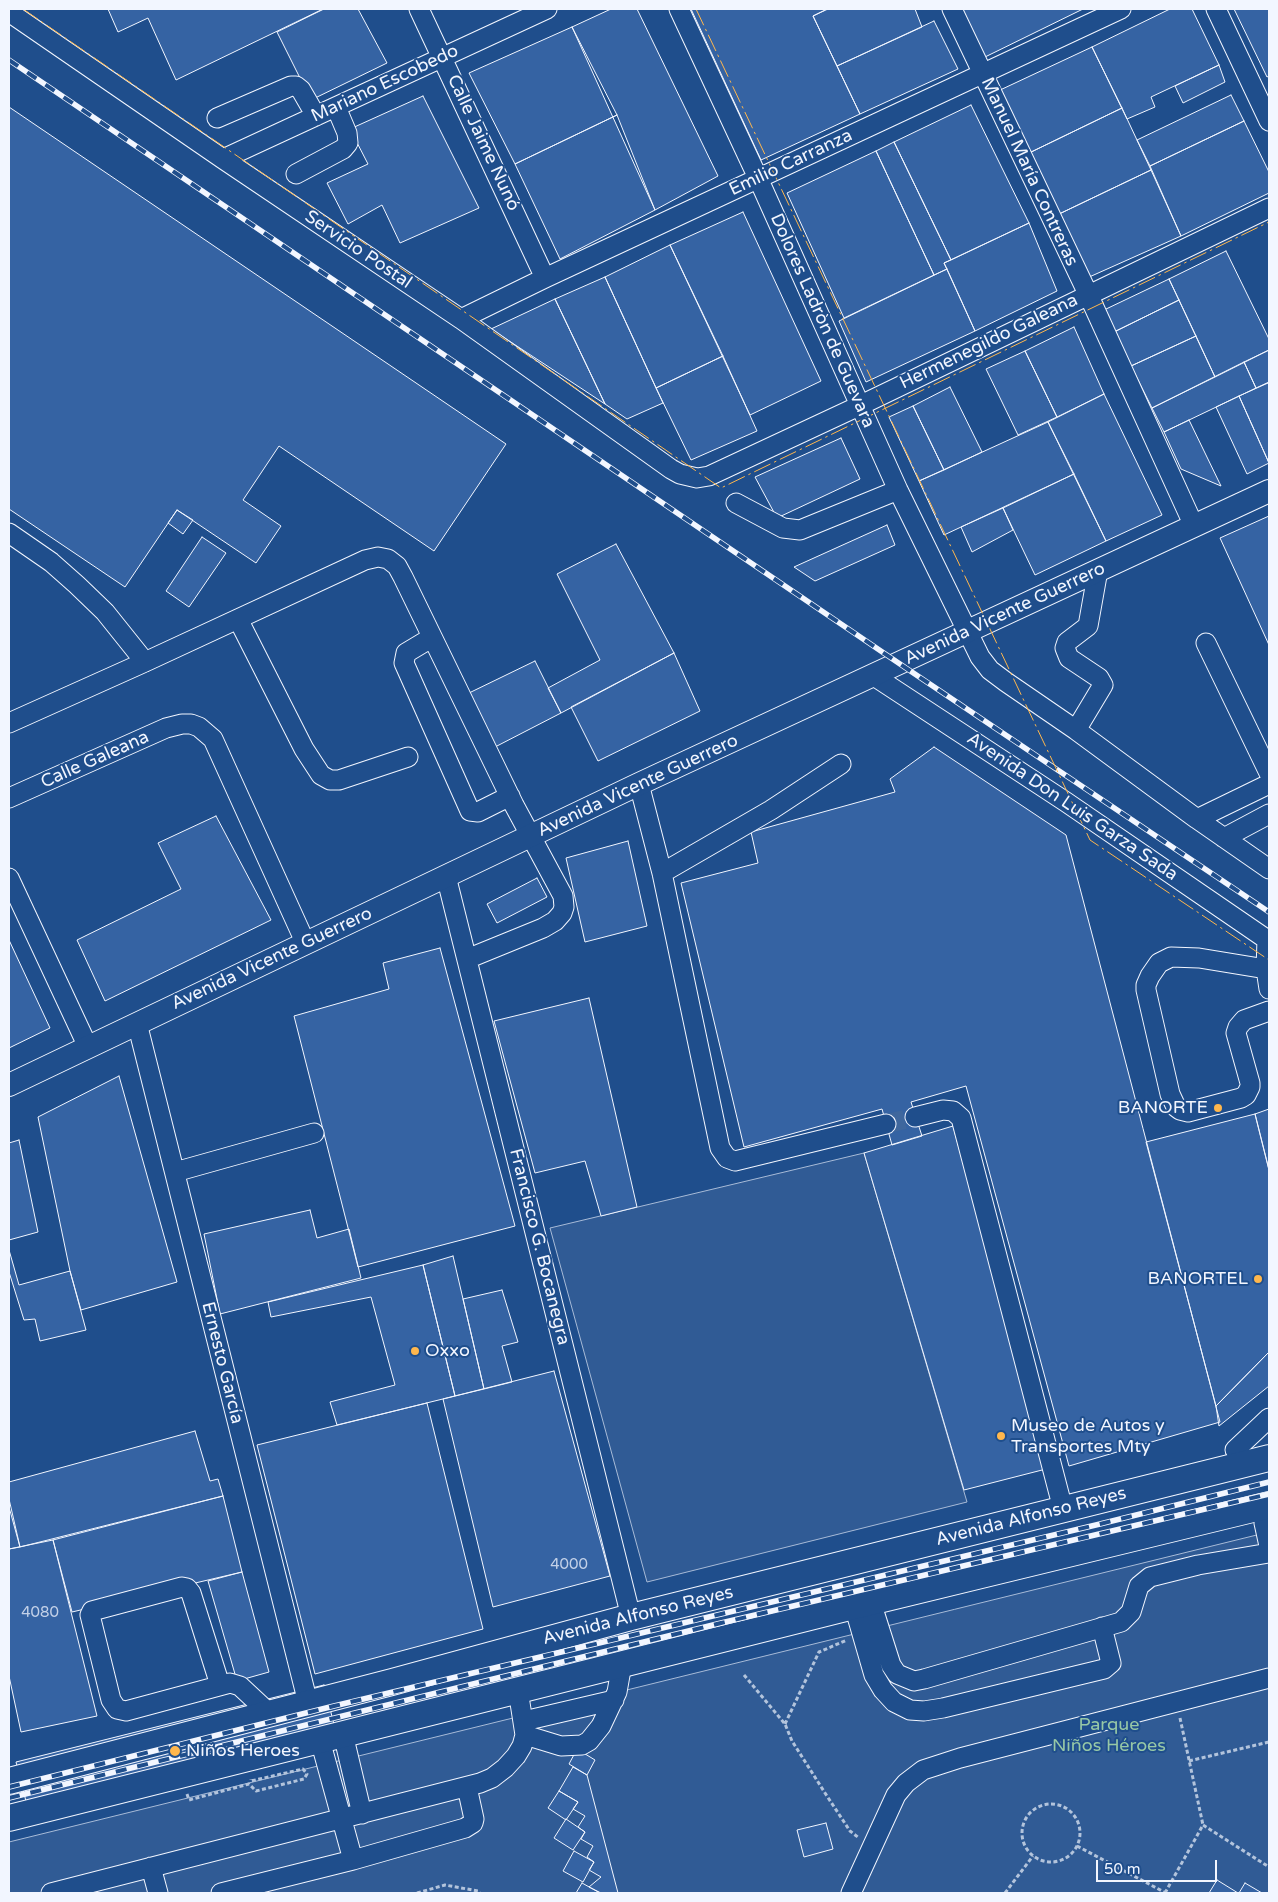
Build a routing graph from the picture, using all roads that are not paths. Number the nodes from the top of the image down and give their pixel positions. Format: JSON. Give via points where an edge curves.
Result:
{"nodes":[{"id":1,"x":419,"y":9,"type":"edge"},
{"id":2,"x":547,"y":9,"type":"edge"},
{"id":3,"x":679,"y":9,"type":"edge"},
{"id":4,"x":952,"y":9,"type":"edge"},
{"id":5,"x":1121,"y":9,"type":"edge"},
{"id":6,"x":1216,"y":9,"type":"edge"},
{"id":7,"x":9,"y":12,"type":"edge"},
{"id":8,"x":443,"y":56,"type":"junction"},
{"id":9,"x":983,"y":73,"type":"junction"},
{"id":10,"x":336,"y":107,"type":"junction"},
{"id":11,"x":316,"y":116,"type":"junction"},
{"id":12,"x":217,"y":118,"type":"dead end"},
{"id":13,"x":1269,"y":121,"type":"edge"},
{"id":14,"x":224,"y":160,"type":"junction"},
{"id":15,"x":296,"y":174,"type":"dead end"},
{"id":16,"x":758,"y":178,"type":"junction"},
{"id":17,"x":1269,"y":208,"type":"edge"},
{"id":18,"x":545,"y":278,"type":"junction"},
{"id":19,"x":1088,"y":294,"type":"junction"},
{"id":20,"x":461,"y":318,"type":"junction"},
{"id":21,"x":861,"y":405,"type":"junction"},
{"id":22,"x":709,"y":476,"type":"joint"},
{"id":23,"x":898,"y":490,"type":"junction"},
{"id":24,"x":1269,"y":490,"type":"edge"},
{"id":25,"x":736,"y":504,"type":"dead end"},
{"id":26,"x":1194,"y":526,"type":"junction"},
{"id":27,"x":9,"y":533,"type":"edge"},
{"id":28,"x":1098,"y":570,"type":"junction"},
{"id":29,"x":238,"y":619,"type":"junction"},
{"id":30,"x":966,"y":633,"type":"junction"},
{"id":31,"x":431,"y":638,"type":"junction"},
{"id":32,"x":1206,"y":643,"type":"dead end"},
{"id":33,"x":144,"y":662,"type":"junction"},
{"id":34,"x":874,"y":676,"type":"junction"},
{"id":35,"x":9,"y":723,"type":"edge"},
{"id":36,"x":1076,"y":730,"type":"junction"},
{"id":37,"x":408,"y":757,"type":"dead end"},
{"id":38,"x":841,"y":764,"type":"dead end"},
{"id":39,"x":1269,"y":773,"type":"edge"},
{"id":40,"x":639,"y":784,"type":"junction"},
{"id":41,"x":1269,"y":784,"type":"edge"},
{"id":42,"x":510,"y":796,"type":"junction"},
{"id":43,"x":9,"y":798,"type":"edge"},
{"id":44,"x":1269,"y":814,"type":"edge"},
{"id":45,"x":1197,"y":819,"type":"junction"},
{"id":46,"x":531,"y":836,"type":"junction"},
{"id":47,"x":1224,"y":838,"type":"junction"},
{"id":48,"x":1269,"y":869,"type":"edge"},
{"id":49,"x":662,"y":873,"type":"junction"},
{"id":50,"x":446,"y":876,"type":"junction"},
{"id":51,"x":9,"y":878,"type":"edge"},
{"id":52,"x":1268,"y":940,"type":"edge"},
{"id":53,"x":306,"y":944,"type":"junction"},
{"id":54,"x":467,"y":959,"type":"junction"},
{"id":55,"x":1266,"y":969,"type":"junction"},
{"id":56,"x":1269,"y":989,"type":"edge"},
{"id":57,"x":1269,"y":1011,"type":"edge"},
{"id":58,"x":137,"y":1023,"type":"junction"},
{"id":59,"x":88,"y":1047,"type":"junction"},
{"id":60,"x":9,"y":1085,"type":"edge"},
{"id":61,"x":916,"y":1117,"type":"tunnel mouth"},
{"id":62,"x":886,"y":1124,"type":"tunnel mouth"},
{"id":63,"x":314,"y":1133,"type":"dead end"},
{"id":64,"x":175,"y":1172,"type":"junction"},
{"id":65,"x":1269,"y":1418,"type":"edge"},
{"id":66,"x":1269,"y":1442,"type":"edge"},
{"id":67,"x":1236,"y":1450,"type":"junction"},
{"id":68,"x":1269,"y":1458,"type":"edge"},
{"id":69,"x":1175,"y":1481,"type":"junction"},
{"id":70,"x":1063,"y":1509,"type":"junction"},
{"id":71,"x":1268,"y":1524,"type":"edge"},
{"id":72,"x":1269,"y":1553,"type":"edge"},
{"id":73,"x":863,"y":1604,"type":"junction"},
{"id":74,"x":631,"y":1617,"type":"junction"},
{"id":75,"x":1102,"y":1627,"type":"junction"},
{"id":76,"x":622,"y":1664,"type":"junction"},
{"id":77,"x":1269,"y":1678,"type":"edge"},
{"id":78,"x":392,"y":1682,"type":"junction"},
{"id":79,"x":220,"y":1685,"type":"junction"},
{"id":80,"x":518,"y":1690,"type":"junction"},
{"id":81,"x":614,"y":1700,"type":"junction"},
{"id":82,"x":465,"y":1703,"type":"junction"},
{"id":83,"x":308,"y":1704,"type":"junction"},
{"id":84,"x":269,"y":1714,"type":"junction"},
{"id":85,"x":525,"y":1728,"type":"junction"},
{"id":86,"x":332,"y":1737,"type":"junction"},
{"id":87,"x":9,"y":1781,"type":"edge"},
{"id":88,"x":467,"y":1787,"type":"junction"},
{"id":89,"x":362,"y":1814,"type":"junction"},
{"id":90,"x":9,"y":1818,"type":"edge"},
{"id":91,"x":342,"y":1820,"type":"junction"},
{"id":92,"x":353,"y":1860,"type":"junction"},
{"id":93,"x":151,"y":1867,"type":"junction"},
{"id":94,"x":51,"y":1893,"type":"edge"},
{"id":95,"x":158,"y":1893,"type":"edge"},
{"id":96,"x":221,"y":1893,"type":"edge"},
{"id":97,"x":851,"y":1893,"type":"edge"}],
"edges":[{"from":1,"to":8,"type":"street","name":"Calle Jaime Nunó"},
{"from":2,"to":8,"type":"street","name":"Mariano Escobedo"},
{"from":3,"to":16,"type":"street","name":"Dolores Ladròn de Guevara"},
{"from":4,"to":9,"type":"street","name":"Manuel María Contreras"},
{"from":5,"to":9,"type":"street","name":"Emilio Carranza"},
{"from":6,"to":13,"type":"street"},
{"from":7,"to":14,"type":"street","name":"Servicio Postal"},
{"from":8,"to":10,"type":"street","name":"Mariano Escobedo"},
{"from":8,"to":18,"type":"street","name":"Calle Jaime Nunó"},
{"from":9,"to":16,"type":"street","name":"Emilio Carranza"},
{"from":9,"to":19,"type":"street","name":"Manuel María Contreras"},
{"from":10,"to":11,"type":"street","name":"Mariano Escobedo"},
{"from":10,"to":15,"type":"street","via":[[348,143],[343,149]]},
{"from":11,"to":12,"type":"street","via":[[301,90],[291,86]]},
{"from":11,"to":14,"type":"street","name":"Mariano Escobedo"},
{"from":14,"to":20,"type":"street","name":"Servicio Postal"},
{"from":16,"to":18,"type":"street","name":"Emilio Carranza"},
{"from":16,"to":21,"type":"street","name":"Dolores Ladròn de Guevara"},
{"from":17,"to":19,"type":"street","name":"Hermenegildo Galeana"},
{"from":18,"to":20,"type":"street","name":"Emilio Carranza"},
{"from":19,"to":21,"type":"street","name":"Hermenegildo Galeana"},
{"from":19,"to":26,"type":"street","name":"Manuel María Contreras"},
{"from":20,"to":22,"type":"street","name":"Servicio Postal","via":[[671,469],[697,478]]},
{"from":21,"to":22,"type":"street","name":"Hermenegildo Galeana"},
{"from":21,"to":23,"type":"street","name":"Dolores Ladròn de Guevara"},
{"from":23,"to":25,"type":"street","via":[[800,530],[783,528]]},
{"from":23,"to":30,"type":"street","name":"Dolores Ladròn de Guevara"},
{"from":24,"to":26,"type":"main road","name":"Avenida Vicente Guerrero"},
{"from":26,"to":28,"type":"main road","name":"Avenida Vicente Guerrero"},
{"from":27,"to":33,"type":"street","via":[[77,585],[105,612]]},
{"from":28,"to":30,"type":"main road","name":"Avenida Vicente Guerrero"},
{"from":28,"to":36,"type":"street","via":[[1088,626],[1065,648],[1069,658],[1103,684]]},
{"from":29,"to":31,"type":"street","via":[[365,560],[378,557],[397,566]]},
{"from":29,"to":33,"type":"street"},
{"from":29,"to":37,"type":"street","via":[[321,775],[339,780]]},
{"from":30,"to":34,"type":"main road","name":"Avenida Vicente Guerrero"},
{"from":30,"to":36,"type":"street","via":[[990,670]]},
{"from":31,"to":42,"type":"street"},
{"from":31,"to":42,"type":"street","via":[[406,654],[404,663],[470,811],[478,812]]},
{"from":32,"to":39,"type":"street"},
{"from":33,"to":35,"type":"street"},
{"from":34,"to":40,"type":"main road","name":"Avenida Vicente Guerrero"},
{"from":34,"to":52,"type":"street","name":"Avenida Don Luis Garza Sada"},
{"from":36,"to":45,"type":"street"},
{"from":38,"to":49,"type":"street","via":[[771,810]]},
{"from":40,"to":46,"type":"main road","name":"Avenida Vicente Guerrero"},
{"from":40,"to":49,"type":"street"},
{"from":41,"to":45,"type":"street"},
{"from":42,"to":46,"type":"street"},
{"from":43,"to":53,"type":"street","name":"Calle Galeana","via":[[166,728],[182,724],[199,727],[213,739]]},
{"from":44,"to":47,"type":"street"},
{"from":45,"to":47,"type":"street"},
{"from":46,"to":50,"type":"main road","name":"Avenida Vicente Guerrero"},
{"from":46,"to":54,"type":"street","via":[[563,896],[562,914],[543,928]]},
{"from":47,"to":48,"type":"street"},
{"from":49,"to":62,"type":"street","via":[[720,1148],[727,1158],[735,1161]]},
{"from":50,"to":53,"type":"main road","name":"Avenida Vicente Guerrero"},
{"from":50,"to":54,"type":"street","name":"Francisco G. Bocanegra"},
{"from":51,"to":59,"type":"street"},
{"from":52,"to":55,"type":"street"},
{"from":53,"to":58,"type":"main road","name":"Avenida Vicente Guerrero"},
{"from":54,"to":74,"type":"street","name":"Francisco G. Bocanegra"},
{"from":55,"to":56,"type":"street"},
{"from":55,"to":57,"type":"street","via":[[1199,958],[1171,958],[1159,963],[1150,976],[1146,990],[1170,1094],[1176,1107],[1188,1112],[1246,1095],[1250,1083],[1236,1033],[1244,1020]]},
{"from":58,"to":59,"type":"main road","name":"Avenida Vicente Guerrero"},
{"from":58,"to":64,"type":"street","name":"Ernesto García"},
{"from":59,"to":60,"type":"main road","name":"Avenida Vicente Guerrero"},
{"from":61,"to":70,"type":"street","via":[[943,1110],[954,1111],[961,1118]]},
{"from":63,"to":64,"type":"street"},
{"from":64,"to":83,"type":"street","name":"Ernesto García"},
{"from":65,"to":67,"type":"street"},
{"from":66,"to":67,"type":"highway"},
{"from":67,"to":69,"type":"highway","via":[[1187,1468]]},
{"from":68,"to":69,"type":"highway","name":"Avenida Alfonso Reyes"},
{"from":69,"to":70,"type":"highway","name":"Avenida Alfonso Reyes"},
{"from":70,"to":74,"type":"highway","name":"Avenida Alfonso Reyes"},
{"from":71,"to":73,"type":"highway","via":[[1146,1551],[1106,1544]]},
{"from":72,"to":75,"type":"street","via":[[1150,1577],[1139,1586],[1129,1616],[1121,1622]]},
{"from":73,"to":75,"type":"street","via":[[891,1665],[898,1674],[914,1681]]},
{"from":73,"to":75,"type":"street","via":[[862,1634],[874,1675],[894,1702],[910,1710],[924,1711],[1104,1669],[1111,1663]]},
{"from":73,"to":76,"type":"highway"},
{"from":74,"to":78,"type":"highway","name":"Avenida Alfonso Reyes"},
{"from":76,"to":80,"type":"highway"},
{"from":76,"to":81,"type":"street"},
{"from":77,"to":97,"type":"street","via":[[923,1770],[896,1795]]},
{"from":78,"to":82,"type":"highway"},
{"from":78,"to":83,"type":"highway","name":"Avenida Alfonso Reyes"},
{"from":79,"to":79,"type":"street","via":[[126,1711],[117,1709],[111,1700],[90,1615],[92,1610],[187,1588]]},
{"from":79,"to":84,"type":"street","via":[[240,1686]]},
{"from":80,"to":82,"type":"highway"},
{"from":80,"to":85,"type":"street"},
{"from":81,"to":85,"type":"street"},
{"from":81,"to":85,"type":"street","via":[[594,1737],[582,1745],[560,1746]]},
{"from":82,"to":86,"type":"highway"},
{"from":83,"to":84,"type":"highway","name":"Avenida Alfonso Reyes"},
{"from":84,"to":87,"type":"highway","name":"Avenida Alfonso Reyes"},
{"from":85,"to":88,"type":"street","via":[[516,1756],[505,1768],[492,1778]]},
{"from":86,"to":89,"type":"street"},
{"from":86,"to":90,"type":"highway"},
{"from":86,"to":91,"type":"street"},
{"from":88,"to":89,"type":"street"},
{"from":88,"to":92,"type":"street","via":[[474,1814],[470,1826]]},
{"from":89,"to":91,"type":"street"},
{"from":91,"to":92,"type":"street"},
{"from":91,"to":93,"type":"street"},
{"from":92,"to":96,"type":"street"},
{"from":93,"to":94,"type":"street"},
{"from":93,"to":95,"type":"street"}]}
